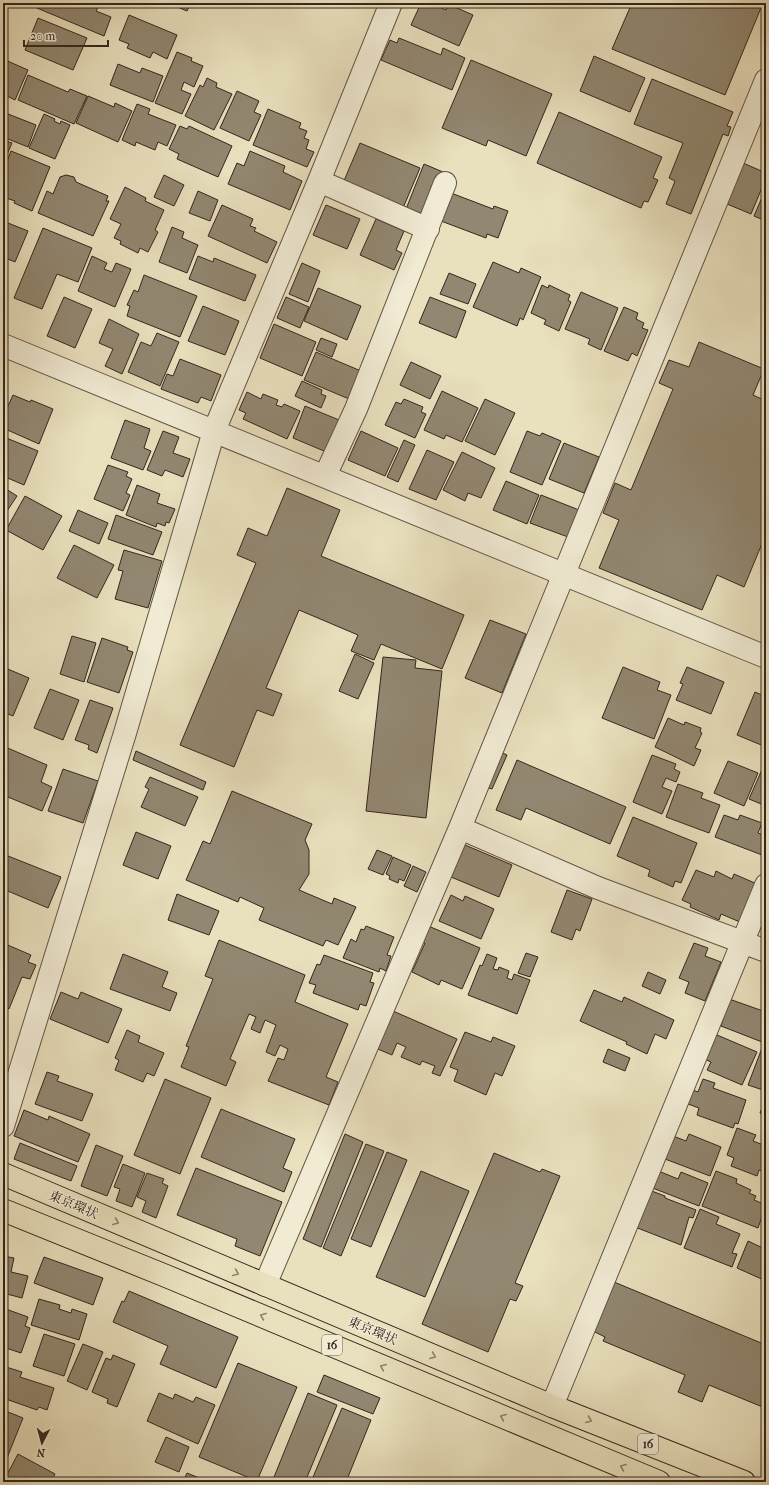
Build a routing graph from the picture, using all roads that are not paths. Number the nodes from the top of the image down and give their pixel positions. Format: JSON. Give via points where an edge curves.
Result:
{"nodes":[{"id":1,"x":391,"y":3,"type":"edge"},
{"id":2,"x":766,"y":80,"type":"edge"},
{"id":3,"x":319,"y":181,"type":"junction"},
{"id":4,"x":445,"y":183,"type":"dead end"},
{"id":5,"x":428,"y":229,"type":"junction"},
{"id":6,"x":3,"y":345,"type":"edge"},
{"id":7,"x":214,"y":431,"type":"junction"},
{"id":8,"x":325,"y":476,"type":"junction"},
{"id":9,"x":564,"y":575,"type":"junction"},
{"id":10,"x":766,"y":657,"type":"edge"},
{"id":11,"x":460,"y":828,"type":"junction"},
{"id":12,"x":766,"y":885,"type":"edge"},
{"id":13,"x":742,"y":943,"type":"junction"},
{"id":14,"x":766,"y":951,"type":"edge"},
{"id":15,"x":3,"y":1126,"type":"edge"},
{"id":16,"x":3,"y":1174,"type":"edge"},
{"id":17,"x":3,"y":1210,"type":"edge"},
{"id":18,"x":265,"y":1285,"type":"junction"},
{"id":19,"x":552,"y":1406,"type":"junction"},
{"id":20,"x":659,"y":1482,"type":"edge"},
{"id":21,"x":744,"y":1482,"type":"edge"}],
"edges":[{"from":1,"to":3,"type":"street"},
{"from":2,"to":9,"type":"street"},
{"from":3,"to":5,"type":"street"},
{"from":3,"to":7,"type":"street"},
{"from":4,"to":5,"type":"street"},
{"from":5,"to":8,"type":"street","via":[[356,409]]},
{"from":6,"to":7,"type":"street"},
{"from":7,"to":8,"type":"street"},
{"from":7,"to":15,"type":"street","via":[[125,733]]},
{"from":8,"to":9,"type":"street"},
{"from":9,"to":10,"type":"street"},
{"from":9,"to":11,"type":"street"},
{"from":11,"to":13,"type":"street","via":[[598,888]]},
{"from":11,"to":18,"type":"street"},
{"from":12,"to":13,"type":"street"},
{"from":13,"to":14,"type":"street"},
{"from":13,"to":19,"type":"street"},
{"from":16,"to":18,"type":"highway","name":"東京環状","number":"16","one_way":true},
{"from":20,"to":17,"type":"highway","number":"16","one_way":true},
{"from":18,"to":19,"type":"highway","name":"東京環状","number":"16","one_way":true},
{"from":19,"to":21,"type":"highway","name":"東京環状","number":"16","one_way":true}]}
